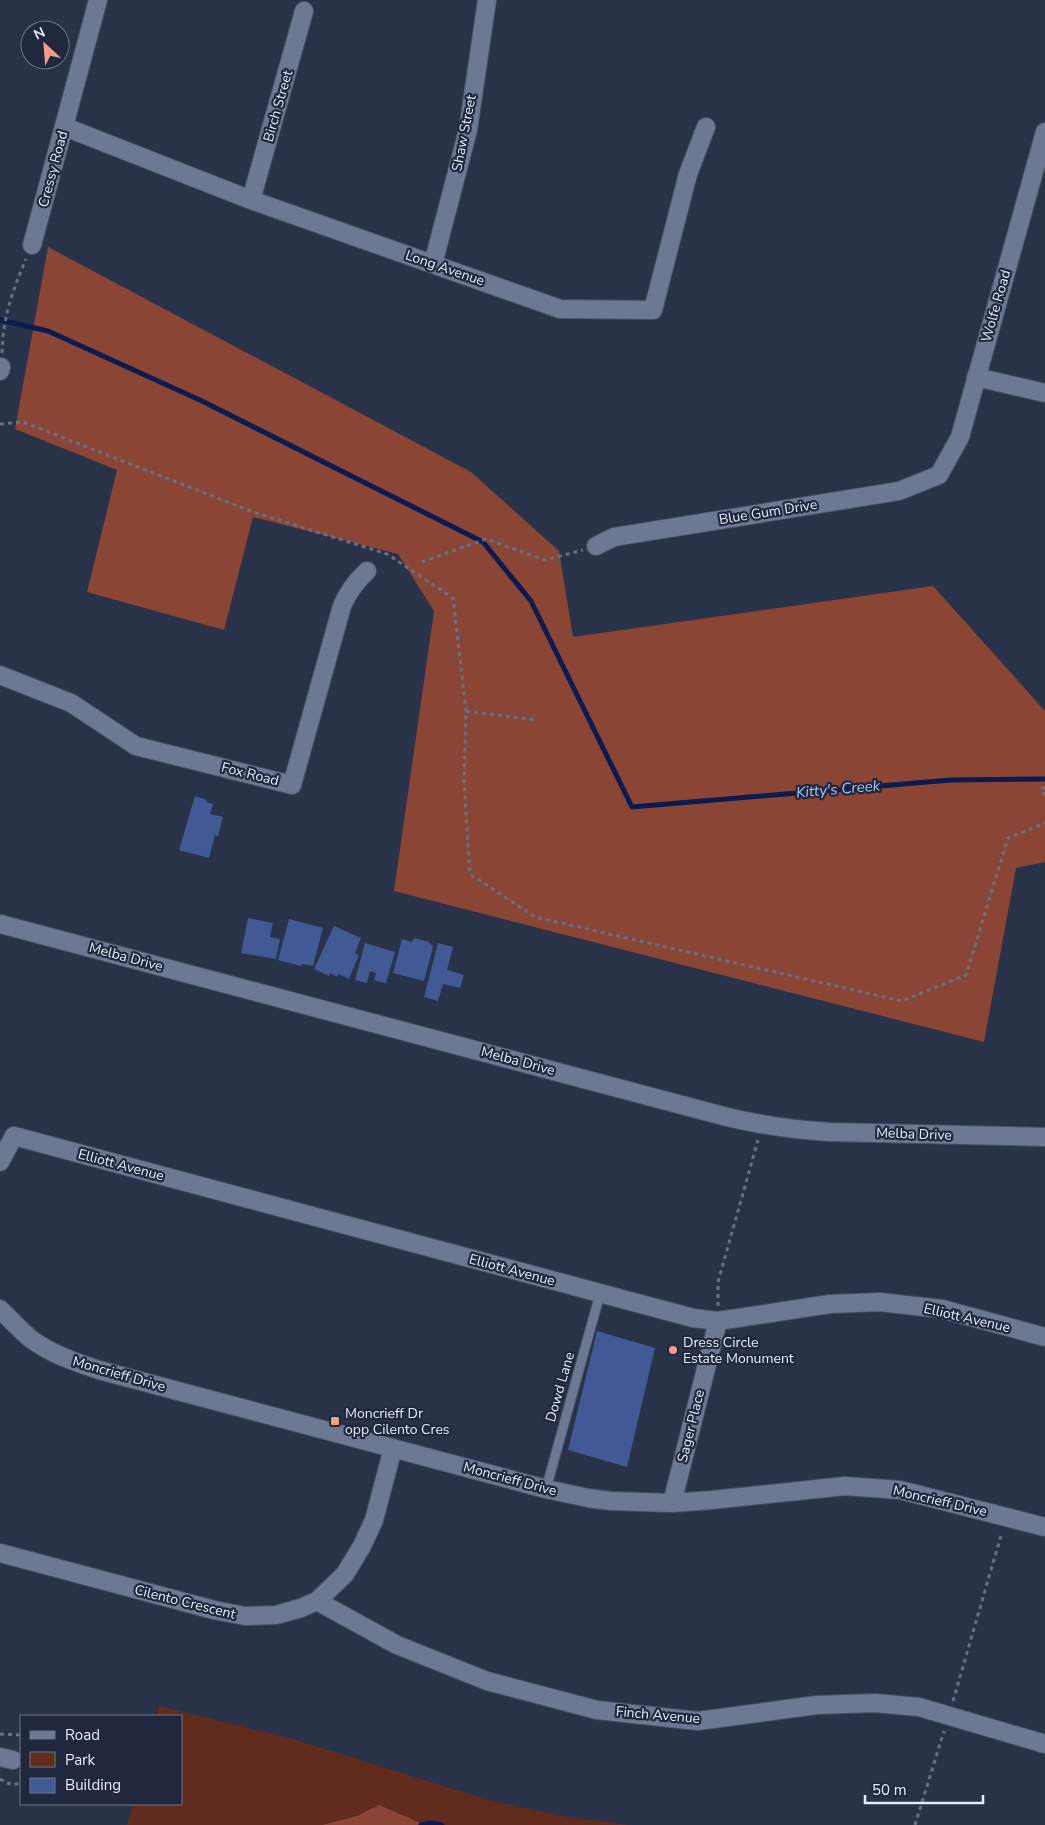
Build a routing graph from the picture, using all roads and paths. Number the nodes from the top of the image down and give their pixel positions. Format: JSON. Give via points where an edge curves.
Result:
{"nodes":[{"id":1,"x":98,"y":0,"type":"edge"},
{"id":2,"x":487,"y":0,"type":"edge"},
{"id":3,"x":304,"y":11,"type":"dead end"},
{"id":4,"x":64,"y":127,"type":"junction"},
{"id":5,"x":706,"y":127,"type":"dead end"},
{"id":6,"x":1045,"y":132,"type":"edge"},
{"id":7,"x":251,"y":200,"type":"junction"},
{"id":8,"x":32,"y":245,"type":"joint"},
{"id":9,"x":433,"y":264,"type":"junction"},
{"id":10,"x":2,"y":336,"type":"dead end"},
{"id":11,"x":976,"y":377,"type":"junction"},
{"id":12,"x":1045,"y":393,"type":"edge"},
{"id":13,"x":0,"y":424,"type":"edge"},
{"id":14,"x":939,"y":475,"type":"joint"},
{"id":15,"x":596,"y":546,"type":"joint"},
{"id":16,"x":422,"y":562,"type":"dead end"},
{"id":17,"x":367,"y":571,"type":"dead end"},
{"id":18,"x":0,"y":675,"type":"edge"},
{"id":19,"x":466,"y":711,"type":"junction"},
{"id":20,"x":537,"y":720,"type":"dead end"},
{"id":21,"x":1045,"y":788,"type":"edge"},
{"id":22,"x":1045,"y":797,"type":"edge"},
{"id":23,"x":1045,"y":823,"type":"edge"},
{"id":24,"x":0,"y":924,"type":"edge"},
{"id":25,"x":763,"y":1125,"type":"junction"},
{"id":26,"x":1045,"y":1137,"type":"edge"},
{"id":27,"x":0,"y":1162,"type":"edge"},
{"id":28,"x":600,"y":1294,"type":"junction"},
{"id":29,"x":0,"y":1309,"type":"edge"},
{"id":30,"x":718,"y":1321,"type":"junction"},
{"id":31,"x":1045,"y":1337,"type":"edge"},
{"id":32,"x":393,"y":1448,"type":"junction"},
{"id":33,"x":546,"y":1489,"type":"junction"},
{"id":34,"x":672,"y":1502,"type":"junction"},
{"id":35,"x":1006,"y":1517,"type":"junction"},
{"id":36,"x":1045,"y":1527,"type":"edge"},
{"id":37,"x":0,"y":1553,"type":"edge"},
{"id":38,"x":317,"y":1601,"type":"junction"},
{"id":39,"x":949,"y":1716,"type":"junction"},
{"id":40,"x":0,"y":1734,"type":"edge"},
{"id":41,"x":20,"y":1735,"type":"edge"},
{"id":42,"x":1045,"y":1744,"type":"edge"},
{"id":43,"x":0,"y":1779,"type":"edge"},
{"id":44,"x":20,"y":1783,"type":"edge"},
{"id":45,"x":915,"y":1825,"type":"edge"}],
"edges":[{"from":1,"to":4,"type":"street","name":"Cressy Road"},
{"from":2,"to":9,"type":"street","name":"Shaw Street","via":[[468,130]]},
{"from":3,"to":7,"type":"street","name":"Birch Street"},
{"from":4,"to":7,"type":"street","name":"Long Avenue"},
{"from":4,"to":8,"type":"street","name":"Cressy Road"},
{"from":5,"to":9,"type":"street","name":"Long Avenue","via":[[688,174],[653,310],[560,309]]},
{"from":6,"to":11,"type":"street","name":"Wolfe Road"},
{"from":7,"to":9,"type":"street","name":"Long Avenue"},
{"from":8,"to":10,"type":"path","via":[[10,297]]},
{"from":11,"to":12,"type":"street"},
{"from":11,"to":14,"type":"street","name":"Wolfe Road","via":[[960,437]]},
{"from":13,"to":19,"type":"path","via":[[23,422],[253,512],[387,554],[452,598]]},
{"from":14,"to":15,"type":"street","name":"Blue Gum Drive","via":[[899,492],[614,537]]},
{"from":15,"to":16,"type":"path","via":[[545,560],[486,539]]},
{"from":17,"to":18,"type":"street","name":"Fox Road","via":[[348,592],[339,613],[292,785],[136,746],[71,703]]},
{"from":19,"to":20,"type":"path"},
{"from":19,"to":23,"type":"path","via":[[464,782],[470,874],[535,917],[902,1001],[966,975],[1008,838]]},
{"from":21,"to":22,"type":"path","via":[[1041,788]]},
{"from":24,"to":25,"type":"street","name":"Melba Drive"},
{"from":25,"to":26,"type":"street","name":"Melba Drive","via":[[830,1132]]},
{"from":25,"to":30,"type":"path","via":[[718,1282]]},
{"from":27,"to":28,"type":"street","name":"Elliott Avenue","via":[[14,1136]]},
{"from":28,"to":30,"type":"street","name":"Elliott Avenue","via":[[693,1318]]},
{"from":28,"to":33,"type":"lane","name":"Dowd Lane"},
{"from":29,"to":32,"type":"street","name":"Moncrieff Drive","via":[[30,1338],[64,1358]]},
{"from":30,"to":31,"type":"street","name":"Elliott Avenue","via":[[830,1304],[880,1302],[942,1309]]},
{"from":30,"to":34,"type":"street","name":"Sager Place"},
{"from":32,"to":33,"type":"street","name":"Moncrieff Drive"},
{"from":32,"to":38,"type":"street","name":"Cilento Crescent","via":[[374,1520],[362,1546],[345,1574]]},
{"from":33,"to":34,"type":"street","name":"Moncrieff Drive","via":[[611,1500]]},
{"from":34,"to":35,"type":"street","name":"Moncrieff Drive","via":[[845,1486],[900,1490]]},
{"from":35,"to":36,"type":"street","name":"Moncrieff Drive"},
{"from":35,"to":39,"type":"path"},
{"from":37,"to":38,"type":"street","name":"Cilento Crescent","via":[[246,1616],[276,1615]]},
{"from":38,"to":39,"type":"street","name":"Finch Avenue","via":[[397,1645],[487,1681],[598,1710],[698,1721],[818,1705],[875,1703],[919,1707]]},
{"from":39,"to":42,"type":"street","name":"Finch Avenue"},
{"from":39,"to":45,"type":"path"},
{"from":40,"to":41,"type":"path"},
{"from":43,"to":44,"type":"path","via":[[12,1785]]}]}
